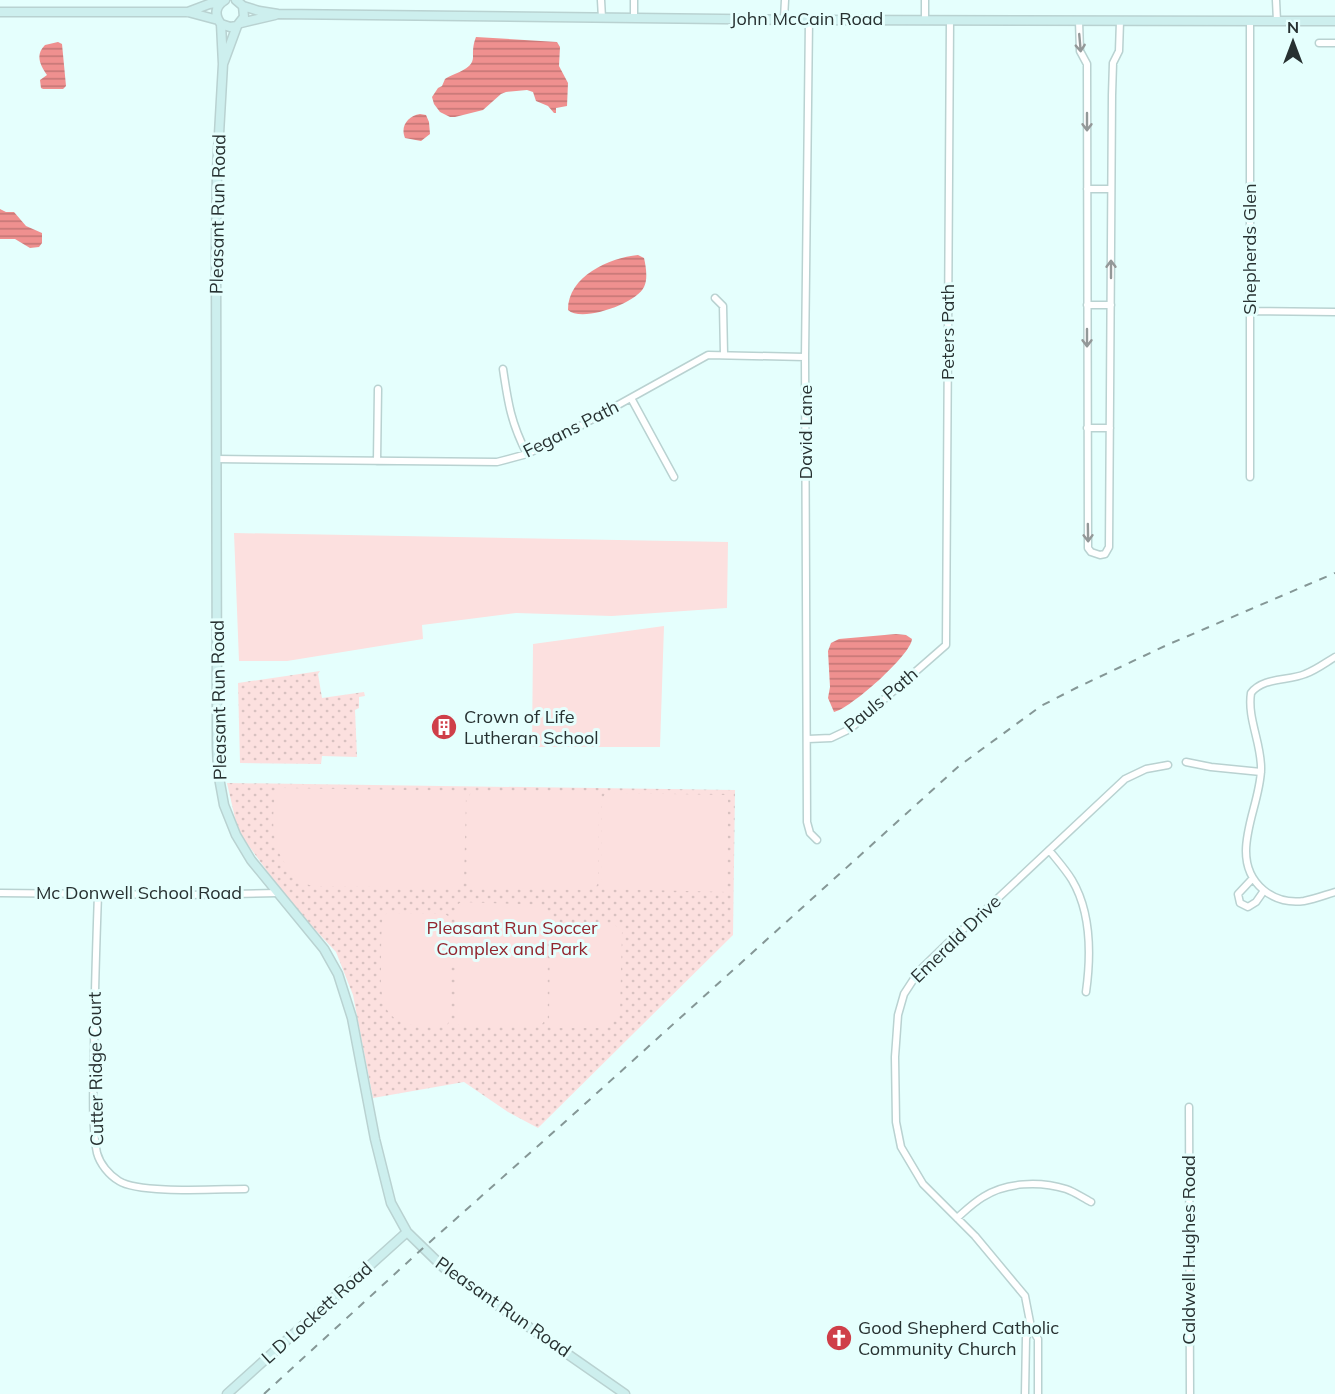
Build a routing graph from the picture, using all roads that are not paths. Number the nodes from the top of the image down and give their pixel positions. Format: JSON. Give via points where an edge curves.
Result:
{"nodes":[{"id":1,"x":601,"y":0,"type":"edge"},
{"id":2,"x":634,"y":0,"type":"edge"},
{"id":3,"x":785,"y":0,"type":"edge"},
{"id":4,"x":924,"y":0,"type":"edge"},
{"id":5,"x":1276,"y":0,"type":"edge"},
{"id":6,"x":220,"y":1,"type":"edge"},
{"id":7,"x":240,"y":2,"type":"edge"},
{"id":8,"x":0,"y":12,"type":"edge"},
{"id":9,"x":188,"y":12,"type":"junction"},
{"id":10,"x":278,"y":14,"type":"junction"},
{"id":11,"x":602,"y":18,"type":"junction"},
{"id":12,"x":634,"y":18,"type":"junction"},
{"id":13,"x":784,"y":19,"type":"junction"},
{"id":14,"x":809,"y":20,"type":"junction"},
{"id":15,"x":925,"y":20,"type":"junction"},
{"id":16,"x":950,"y":20,"type":"junction"},
{"id":17,"x":251,"y":21,"type":"junction"},
{"id":18,"x":1079,"y":21,"type":"junction"},
{"id":19,"x":1120,"y":21,"type":"junction"},
{"id":20,"x":1250,"y":21,"type":"junction"},
{"id":21,"x":1276,"y":21,"type":"junction"},
{"id":22,"x":1335,"y":21,"type":"edge"},
{"id":23,"x":219,"y":22,"type":"junction"},
{"id":24,"x":239,"y":24,"type":"junction"},
{"id":25,"x":234,"y":38,"type":"junction"},
{"id":26,"x":1335,"y":42,"type":"edge"},
{"id":27,"x":1319,"y":43,"type":"dead end"},
{"id":28,"x":223,"y":64,"type":"junction"},
{"id":29,"x":1087,"y":189,"type":"junction"},
{"id":30,"x":1111,"y":189,"type":"junction"},
{"id":31,"x":715,"y":298,"type":"dead end"},
{"id":32,"x":1087,"y":306,"type":"junction"},
{"id":33,"x":1111,"y":306,"type":"junction"},
{"id":34,"x":1250,"y":311,"type":"junction"},
{"id":35,"x":1335,"y":312,"type":"edge"},
{"id":36,"x":724,"y":354,"type":"junction"},
{"id":37,"x":805,"y":357,"type":"junction"},
{"id":38,"x":503,"y":369,"type":"dead end"},
{"id":39,"x":378,"y":389,"type":"dead end"},
{"id":40,"x":631,"y":398,"type":"junction"},
{"id":41,"x":1087,"y":428,"type":"junction"},
{"id":42,"x":1110,"y":428,"type":"junction"},
{"id":43,"x":527,"y":454,"type":"junction"},
{"id":44,"x":217,"y":459,"type":"junction"},
{"id":45,"x":377,"y":461,"type":"junction"},
{"id":46,"x":674,"y":477,"type":"dead end"},
{"id":47,"x":1250,"y":477,"type":"dead end"},
{"id":48,"x":946,"y":645,"type":"joint"},
{"id":49,"x":1335,"y":657,"type":"edge"},
{"id":50,"x":808,"y":739,"type":"junction"},
{"id":51,"x":1186,"y":762,"type":"dead end"},
{"id":52,"x":1168,"y":765,"type":"dead end"},
{"id":53,"x":1261,"y":772,"type":"junction"},
{"id":54,"x":817,"y":840,"type":"dead end"},
{"id":55,"x":1049,"y":850,"type":"junction"},
{"id":56,"x":1253,"y":878,"type":"junction"},
{"id":57,"x":1263,"y":892,"type":"junction"},
{"id":58,"x":1335,"y":892,"type":"edge"},
{"id":59,"x":0,"y":893,"type":"edge"},
{"id":60,"x":278,"y":893,"type":"junction"},
{"id":61,"x":98,"y":894,"type":"junction"},
{"id":62,"x":1086,"y":992,"type":"dead end"},
{"id":63,"x":1189,"y":1107,"type":"dead end"},
{"id":64,"x":245,"y":1189,"type":"dead end"},
{"id":65,"x":1091,"y":1202,"type":"dead end"},
{"id":66,"x":957,"y":1218,"type":"junction"},
{"id":67,"x":407,"y":1232,"type":"junction"},
{"id":68,"x":1031,"y":1327,"type":"junction"},
{"id":69,"x":227,"y":1394,"type":"edge"},
{"id":70,"x":625,"y":1394,"type":"edge"},
{"id":71,"x":1025,"y":1394,"type":"edge"},
{"id":72,"x":1038,"y":1394,"type":"edge"},
{"id":73,"x":1190,"y":1394,"type":"edge"}],
"edges":[{"from":1,"to":11,"type":"street"},
{"from":2,"to":12,"type":"street"},
{"from":3,"to":13,"type":"street"},
{"from":4,"to":15,"type":"street"},
{"from":5,"to":21,"type":"street"},
{"from":6,"to":9,"type":"main road"},
{"from":6,"to":23,"type":"main road","name":"Pleasant Run Road","via":[[216,12]]},
{"from":7,"to":10,"type":"main road","name":"John McCain Road"},
{"from":7,"to":24,"type":"main road","name":"Pleasant Run Road","via":[[245,13]]},
{"from":8,"to":9,"type":"main road"},
{"from":9,"to":23,"type":"main road"},
{"from":10,"to":11,"type":"main road","name":"John McCain Road"},
{"from":10,"to":17,"type":"main road","name":"John McCain Road"},
{"from":11,"to":12,"type":"main road","name":"John McCain Road"},
{"from":12,"to":13,"type":"main road","name":"John McCain Road"},
{"from":13,"to":14,"type":"main road","name":"John McCain Road"},
{"from":14,"to":15,"type":"main road","name":"John McCain Road"},
{"from":14,"to":37,"type":"street","name":"David Lane"},
{"from":15,"to":16,"type":"main road","name":"John McCain Road"},
{"from":16,"to":18,"type":"main road","name":"John McCain Road"},
{"from":16,"to":48,"type":"street","name":"Peters Path"},
{"from":17,"to":24,"type":"main road","name":"John McCain Road"},
{"from":17,"to":25,"type":"main road"},
{"from":18,"to":19,"type":"main road","name":"John McCain Road"},
{"from":18,"to":29,"type":"street","one_way":true,"via":[[1080,51],[1087,64]]},
{"from":19,"to":20,"type":"main road","name":"John McCain Road"},
{"from":19,"to":30,"type":"street","via":[[1119,51],[1113,63]]},
{"from":20,"to":21,"type":"main road","name":"John McCain Road"},
{"from":20,"to":34,"type":"street","name":"Shepherds Glen"},
{"from":21,"to":22,"type":"main road","name":"John McCain Road"},
{"from":23,"to":24,"type":"main road","name":"John McCain Road","via":[[230,27]]},
{"from":23,"to":28,"type":"main road","name":"Pleasant Run Road"},
{"from":24,"to":25,"type":"main road","name":"Pleasant Run Road"},
{"from":25,"to":28,"type":"main road","name":"Pleasant Run Road"},
{"from":26,"to":27,"type":"street"},
{"from":28,"to":44,"type":"main road","name":"Pleasant Run Road","via":[[217,169]]},
{"from":29,"to":30,"type":"street"},
{"from":29,"to":32,"type":"street"},
{"from":33,"to":30,"type":"street","one_way":true},
{"from":31,"to":36,"type":"street","via":[[723,306]]},
{"from":32,"to":33,"type":"street"},
{"from":32,"to":41,"type":"street","one_way":true},
{"from":33,"to":42,"type":"street"},
{"from":34,"to":35,"type":"street"},
{"from":34,"to":47,"type":"street","name":"Shepherds Glen"},
{"from":36,"to":37,"type":"street","name":"Fegans Path"},
{"from":36,"to":40,"type":"street","name":"Fegans Path","via":[[708,355]]},
{"from":37,"to":50,"type":"street","name":"David Lane"},
{"from":38,"to":43,"type":"street","via":[[509,409]]},
{"from":39,"to":45,"type":"street"},
{"from":40,"to":43,"type":"street","name":"Fegans Path"},
{"from":40,"to":46,"type":"street"},
{"from":41,"to":42,"type":"street"},
{"from":41,"to":42,"type":"street","one_way":true,"via":[[1088,548],[1101,555],[1109,548]]},
{"from":43,"to":45,"type":"street","name":"Fegans Path","via":[[497,462]]},
{"from":44,"to":45,"type":"street","name":"Fegans Path"},
{"from":44,"to":60,"type":"main road","name":"Pleasant Run Road","via":[[218,772],[224,805],[236,834]]},
{"from":48,"to":50,"type":"street","name":"Pauls Path","via":[[850,729],[831,738]]},
{"from":49,"to":53,"type":"street","via":[[1318,669],[1260,685],[1251,693]]},
{"from":50,"to":54,"type":"street","name":"David Lane","via":[[807,822]]},
{"from":51,"to":53,"type":"street"},
{"from":52,"to":55,"type":"street","name":"Emerald Drive","via":[[1125,779]]},
{"from":53,"to":56,"type":"street","via":[[1246,853]]},
{"from":55,"to":62,"type":"street","via":[[1073,881],[1085,917],[1089,973]]},
{"from":55,"to":66,"type":"street","name":"Emerald Drive","via":[[919,971],[904,994],[898,1015],[898,1135],[923,1185]]},
{"from":56,"to":57,"type":"street"},
{"from":56,"to":57,"type":"street","via":[[1238,894],[1240,903],[1248,907]]},
{"from":57,"to":58,"type":"street","via":[[1302,901]]},
{"from":59,"to":61,"type":"street","name":"Mc Donwell School Road"},
{"from":60,"to":61,"type":"street","name":"Mc Donwell School Road"},
{"from":60,"to":67,"type":"main road","name":"Pleasant Run Road","via":[[324,949],[338,974],[352,1018],[385,1186]]},
{"from":61,"to":64,"type":"street","name":"Cutter Ridge Court","via":[[94,1080],[97,1154],[107,1172],[139,1189]]},
{"from":63,"to":73,"type":"street","name":"Caldwell Hughes Road"},
{"from":65,"to":66,"type":"street","via":[[1068,1190],[1044,1185],[1005,1187],[983,1197]]},
{"from":66,"to":68,"type":"street","name":"Emerald Drive","via":[[1025,1296]]},
{"from":67,"to":69,"type":"main road","name":"L D Lockett Road"},
{"from":67,"to":70,"type":"main road","name":"Pleasant Run Road","via":[[444,1268]]},
{"from":68,"to":71,"type":"street","name":"Emerald Drive","via":[[1026,1338]]},
{"from":68,"to":72,"type":"street","name":"Emerald Drive","via":[[1038,1339]]}]}
